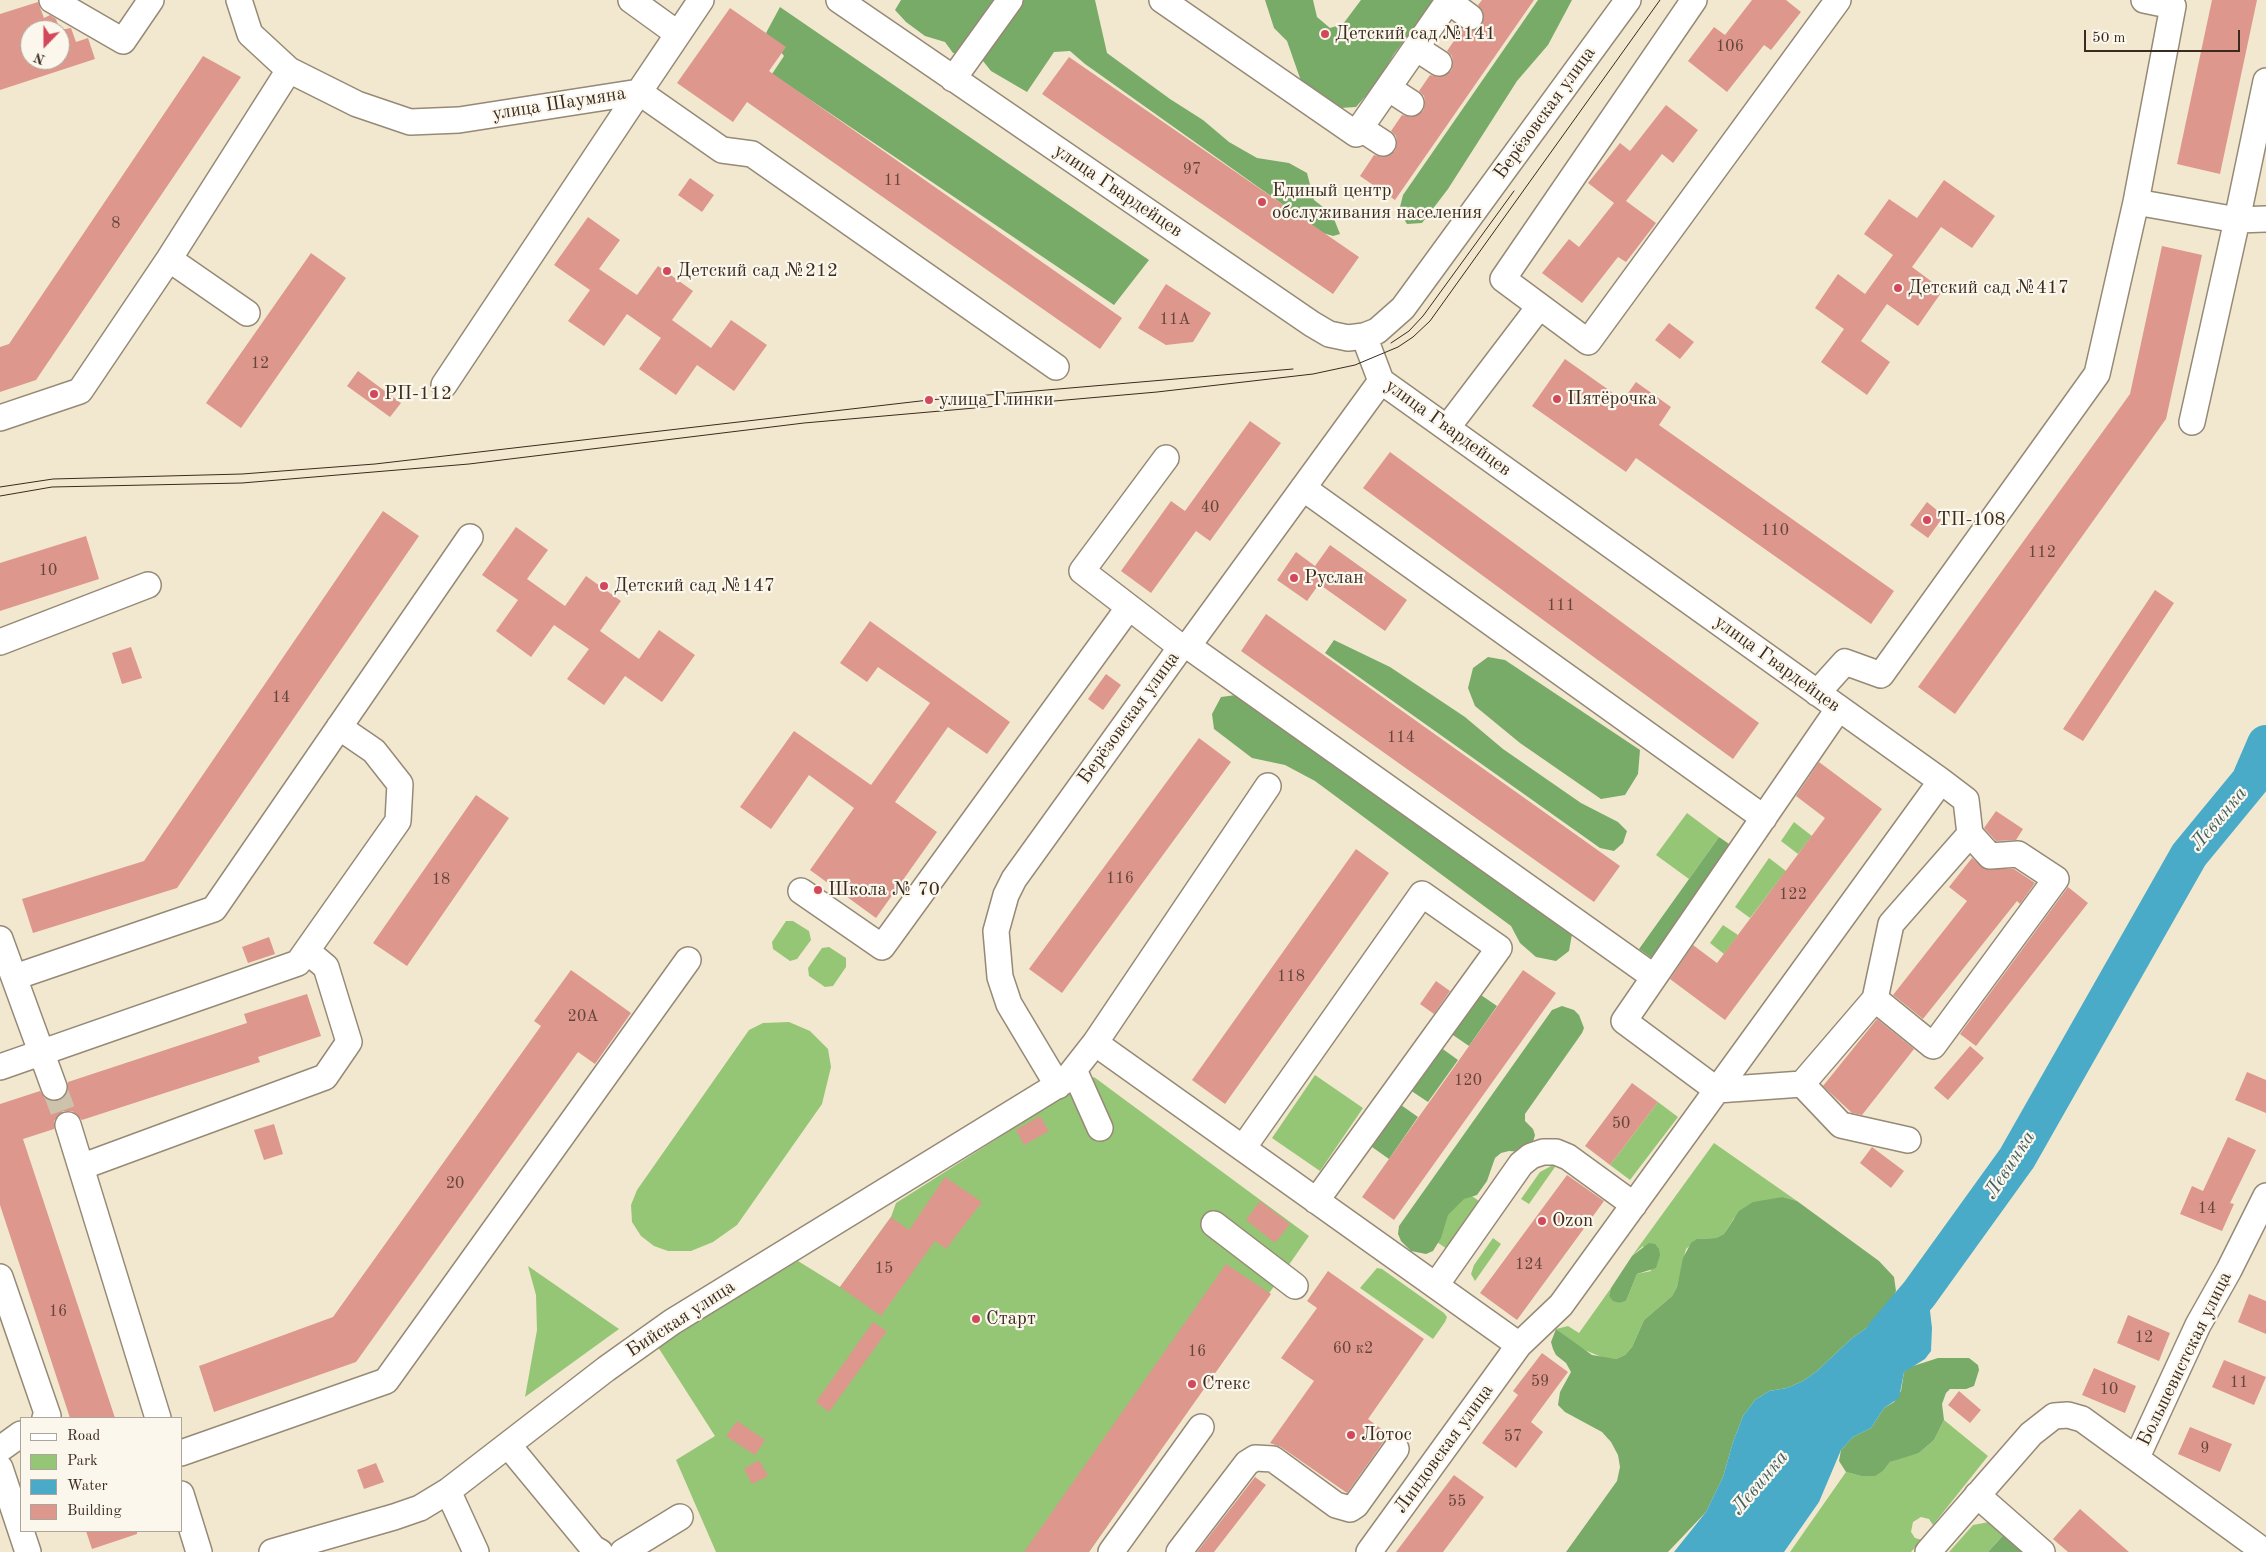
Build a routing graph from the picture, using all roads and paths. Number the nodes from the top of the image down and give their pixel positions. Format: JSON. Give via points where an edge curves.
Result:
{"nodes":[{"id":1,"x":52,"y":0,"type":"edge"},
{"id":2,"x":152,"y":0,"type":"edge"},
{"id":3,"x":240,"y":0,"type":"edge"},
{"id":4,"x":631,"y":0,"type":"edge"},
{"id":5,"x":701,"y":0,"type":"edge"},
{"id":6,"x":839,"y":0,"type":"edge"},
{"id":7,"x":1010,"y":0,"type":"edge"},
{"id":8,"x":1162,"y":0,"type":"edge"},
{"id":9,"x":1628,"y":0,"type":"edge"},
{"id":10,"x":1694,"y":0,"type":"edge"},
{"id":11,"x":1838,"y":0,"type":"edge"},
{"id":12,"x":2144,"y":0,"type":"edge"},
{"id":13,"x":1448,"y":1,"type":"edge"},
{"id":14,"x":1470,"y":17,"type":"dead end"},
{"id":15,"x":678,"y":34,"type":"junction"},
{"id":16,"x":1416,"y":48,"type":"junction"},
{"id":17,"x":1439,"y":63,"type":"dead end"},
{"id":18,"x":289,"y":70,"type":"junction"},
{"id":19,"x":953,"y":79,"type":"junction"},
{"id":20,"x":2266,"y":81,"type":"edge"},
{"id":21,"x":1388,"y":88,"type":"junction"},
{"id":22,"x":639,"y":92,"type":"junction"},
{"id":23,"x":1411,"y":103,"type":"dead end"},
{"id":24,"x":1360,"y":128,"type":"junction"},
{"id":25,"x":1383,"y":143,"type":"dead end"},
{"id":26,"x":2136,"y":202,"type":"junction"},
{"id":27,"x":2266,"y":219,"type":"edge"},
{"id":28,"x":2237,"y":220,"type":"junction"},
{"id":29,"x":169,"y":259,"type":"junction"},
{"id":30,"x":1539,"y":306,"type":"junction"},
{"id":31,"x":247,"y":313,"type":"dead end"},
{"id":32,"x":1364,"y":336,"type":"junction"},
{"id":33,"x":1056,"y":367,"type":"dead end"},
{"id":34,"x":1381,"y":381,"type":"junction"},
{"id":35,"x":444,"y":385,"type":"dead end"},
{"id":36,"x":0,"y":418,"type":"edge"},
{"id":37,"x":2192,"y":422,"type":"dead end"},
{"id":38,"x":1447,"y":428,"type":"junction"},
{"id":39,"x":1166,"y":458,"type":"dead end"},
{"id":40,"x":1303,"y":488,"type":"junction"},
{"id":41,"x":470,"y":537,"type":"dead end"},
{"id":42,"x":148,"y":585,"type":"dead end"},
{"id":43,"x":1129,"y":607,"type":"junction"},
{"id":44,"x":0,"y":642,"type":"edge"},
{"id":45,"x":1184,"y":646,"type":"junction"},
{"id":46,"x":1817,"y":692,"type":"junction"},
{"id":47,"x":1839,"y":708,"type":"junction"},
{"id":48,"x":339,"y":727,"type":"junction"},
{"id":49,"x":1941,"y":781,"type":"junction"},
{"id":50,"x":1268,"y":786,"type":"dead end"},
{"id":51,"x":1764,"y":818,"type":"junction"},
{"id":52,"x":1970,"y":834,"type":"junction"},
{"id":53,"x":800,"y":891,"type":"dead end"},
{"id":54,"x":0,"y":939,"type":"edge"},
{"id":55,"x":307,"y":952,"type":"junction"},
{"id":56,"x":688,"y":960,"type":"dead end"},
{"id":57,"x":14,"y":977,"type":"junction"},
{"id":58,"x":1654,"y":977,"type":"junction"},
{"id":59,"x":1875,"y":998,"type":"junction"},
{"id":60,"x":42,"y":1053,"type":"junction"},
{"id":61,"x":1077,"y":1066,"type":"junction"},
{"id":62,"x":0,"y":1067,"type":"edge"},
{"id":63,"x":1802,"y":1084,"type":"junction"},
{"id":64,"x":54,"y":1087,"type":"tunnel mouth"},
{"id":65,"x":1717,"y":1090,"type":"junction"},
{"id":66,"x":68,"y":1125,"type":"tunnel mouth"},
{"id":67,"x":1100,"y":1128,"type":"dead end"},
{"id":68,"x":1908,"y":1140,"type":"dead end"},
{"id":69,"x":1243,"y":1148,"type":"junction"},
{"id":70,"x":81,"y":1167,"type":"junction"},
{"id":71,"x":2266,"y":1196,"type":"edge"},
{"id":72,"x":1316,"y":1200,"type":"junction"},
{"id":73,"x":1634,"y":1205,"type":"junction"},
{"id":74,"x":1214,"y":1224,"type":"dead end"},
{"id":75,"x":0,"y":1277,"type":"edge"},
{"id":76,"x":1436,"y":1285,"type":"junction"},
{"id":77,"x":1295,"y":1286,"type":"dead end"},
{"id":78,"x":1520,"y":1345,"type":"junction"},
{"id":79,"x":46,"y":1417,"type":"edge"},
{"id":80,"x":158,"y":1417,"type":"edge"},
{"id":81,"x":1201,"y":1427,"type":"dead end"},
{"id":82,"x":20,"y":1435,"type":"edge"},
{"id":83,"x":508,"y":1445,"type":"junction"},
{"id":84,"x":0,"y":1449,"type":"edge"},
{"id":85,"x":1396,"y":1449,"type":"dead end"},
{"id":86,"x":182,"y":1453,"type":"edge"},
{"id":87,"x":2137,"y":1458,"type":"junction"},
{"id":88,"x":0,"y":1468,"type":"edge"},
{"id":89,"x":448,"y":1491,"type":"junction"},
{"id":90,"x":1977,"y":1495,"type":"junction"},
{"id":91,"x":182,"y":1497,"type":"edge"},
{"id":92,"x":680,"y":1518,"type":"dead end"},
{"id":93,"x":20,"y":1528,"type":"edge"},
{"id":94,"x":21,"y":1532,"type":"edge"},
{"id":95,"x":28,"y":1552,"type":"edge"},
{"id":96,"x":199,"y":1552,"type":"edge"},
{"id":97,"x":272,"y":1552,"type":"edge"},
{"id":98,"x":476,"y":1552,"type":"edge"},
{"id":99,"x":600,"y":1552,"type":"edge"},
{"id":100,"x":623,"y":1552,"type":"edge"},
{"id":101,"x":1111,"y":1552,"type":"edge"},
{"id":102,"x":1179,"y":1552,"type":"edge"},
{"id":103,"x":1369,"y":1552,"type":"edge"},
{"id":104,"x":1928,"y":1552,"type":"edge"},
{"id":105,"x":2042,"y":1552,"type":"edge"},
{"id":106,"x":2265,"y":1552,"type":"edge"}],
"edges":[{"from":1,"to":2,"type":"street","via":[[123,41]]},
{"from":3,"to":18,"type":"street","name":"улица Шаумяна","via":[[250,34]]},
{"from":4,"to":15,"type":"street"},
{"from":5,"to":15,"type":"street"},
{"from":6,"to":19,"type":"street","name":"улица Гвардейцев"},
{"from":7,"to":19,"type":"street"},
{"from":8,"to":24,"type":"street","via":[[1356,134]]},
{"from":9,"to":32,"type":"street","name":"Берёзовская улица","via":[[1403,308],[1377,331]]},
{"from":10,"to":30,"type":"street","via":[[1503,279]]},
{"from":11,"to":30,"type":"street","via":[[1588,342]]},
{"from":12,"to":26,"type":"street","via":[[2172,6]]},
{"from":13,"to":14,"type":"street"},
{"from":13,"to":16,"type":"street"},
{"from":15,"to":22,"type":"street"},
{"from":16,"to":17,"type":"street"},
{"from":16,"to":21,"type":"street"},
{"from":18,"to":22,"type":"street","name":"улица Шаумяна","via":[[357,104],[410,122],[459,120]]},
{"from":18,"to":29,"type":"street"},
{"from":19,"to":32,"type":"street","name":"улица Гвардейцев","via":[[1312,324],[1329,334],[1348,338]]},
{"from":20,"to":28,"type":"street"},
{"from":21,"to":23,"type":"street"},
{"from":21,"to":24,"type":"street"},
{"from":22,"to":33,"type":"street","via":[[722,150],[752,154]]},
{"from":22,"to":35,"type":"street","name":"улица Шаумяна"},
{"from":24,"to":25,"type":"street"},
{"from":26,"to":28,"type":"street"},
{"from":26,"to":46,"type":"street","via":[[2097,374],[1881,675],[1845,662]]},
{"from":27,"to":28,"type":"street"},
{"from":28,"to":37,"type":"street"},
{"from":29,"to":31,"type":"street"},
{"from":29,"to":36,"type":"street","via":[[80,391]]},
{"from":30,"to":38,"type":"street"},
{"from":32,"to":34,"type":"street","name":"улица Гвардейцев"},
{"from":34,"to":38,"type":"street","name":"улица Гвардейцев"},
{"from":34,"to":40,"type":"street","name":"Берёзовская улица"},
{"from":38,"to":46,"type":"street","name":"улица Гвардейцев"},
{"from":39,"to":43,"type":"street","via":[[1082,571]]},
{"from":40,"to":45,"type":"street","name":"Берёзовская улица"},
{"from":40,"to":51,"type":"street"},
{"from":41,"to":48,"type":"street"},
{"from":42,"to":44,"type":"street"},
{"from":43,"to":45,"type":"street"},
{"from":43,"to":53,"type":"street","via":[[882,947]]},
{"from":45,"to":58,"type":"street"},
{"from":45,"to":61,"type":"street","name":"Берёзовская улица","via":[[1014,879],[999,913],[996,948],[1000,977],[1009,1004]]},
{"from":46,"to":47,"type":"street","name":"улица Гвардейцев"},
{"from":47,"to":49,"type":"street","name":"улица Гвардейцев"},
{"from":47,"to":51,"type":"street"},
{"from":48,"to":55,"type":"street","via":[[374,751],[400,784],[398,820]]},
{"from":48,"to":57,"type":"street","via":[[214,909]]},
{"from":49,"to":52,"type":"street","name":"улица Гвардейцев","via":[[1966,800]]},
{"from":49,"to":65,"type":"street","name":"Линдовская улица"},
{"from":50,"to":61,"type":"street"},
{"from":51,"to":58,"type":"street"},
{"from":52,"to":59,"type":"street","via":[[1891,924]]},
{"from":52,"to":59,"type":"street","via":[[1990,856],[2018,854],[2056,879],[1933,1046]]},
{"from":54,"to":57,"type":"street"},
{"from":55,"to":60,"type":"street","via":[[298,964]]},
{"from":55,"to":70,"type":"street","via":[[326,967],[349,1042],[325,1077]]},
{"from":56,"to":86,"type":"street","via":[[386,1381]]},
{"from":57,"to":60,"type":"street"},
{"from":58,"to":65,"type":"street","via":[[1624,1021]]},
{"from":59,"to":63,"type":"street"},
{"from":60,"to":62,"type":"street"},
{"from":60,"to":64,"type":"street"},
{"from":61,"to":67,"type":"street","name":"Берёзовская улица"},
{"from":61,"to":69,"type":"street"},
{"from":61,"to":83,"type":"street","name":"Бийская улица","via":[[672,1322]]},
{"from":63,"to":65,"type":"street"},
{"from":63,"to":68,"type":"street","via":[[1841,1125]]},
{"from":65,"to":73,"type":"street","name":"Линдовская улица"},
{"from":66,"to":70,"type":"street"},
{"from":69,"to":72,"type":"street"},
{"from":69,"to":72,"type":"street","via":[[1422,894],[1499,948]]},
{"from":70,"to":80,"type":"street"},
{"from":71,"to":87,"type":"street","name":"Большевистская улица","via":[[2198,1324]]},
{"from":72,"to":76,"type":"street"},
{"from":73,"to":76,"type":"street","via":[[1568,1157],[1556,1152],[1531,1156],[1521,1164]]},
{"from":73,"to":78,"type":"street","name":"Линдовская улица","via":[[1561,1305]]},
{"from":74,"to":77,"type":"street"},
{"from":75,"to":79,"type":"street"},
{"from":76,"to":78,"type":"street"},
{"from":78,"to":103,"type":"street","name":"Линдовская улица"},
{"from":81,"to":101,"type":"street"},
{"from":82,"to":84,"type":"street"},
{"from":83,"to":89,"type":"street","name":"Бийская улица"},
{"from":83,"to":99,"type":"street","via":[[593,1548]]},
{"from":85,"to":102,"type":"street","via":[[1350,1509],[1336,1505],[1273,1459],[1264,1457],[1246,1462]]},
{"from":87,"to":90,"type":"street","name":"Большевистская улица","via":[[2082,1418],[2054,1416],[2031,1434]]},
{"from":87,"to":106,"type":"street"},
{"from":88,"to":93,"type":"street"},
{"from":89,"to":97,"type":"street","name":"Бийская улица","via":[[420,1508]]},
{"from":89,"to":98,"type":"street"},
{"from":90,"to":104,"type":"street","name":"Большевистская улица"},
{"from":90,"to":105,"type":"street"},
{"from":91,"to":96,"type":"street"},
{"from":92,"to":100,"type":"street"},
{"from":94,"to":95,"type":"street"}]}
